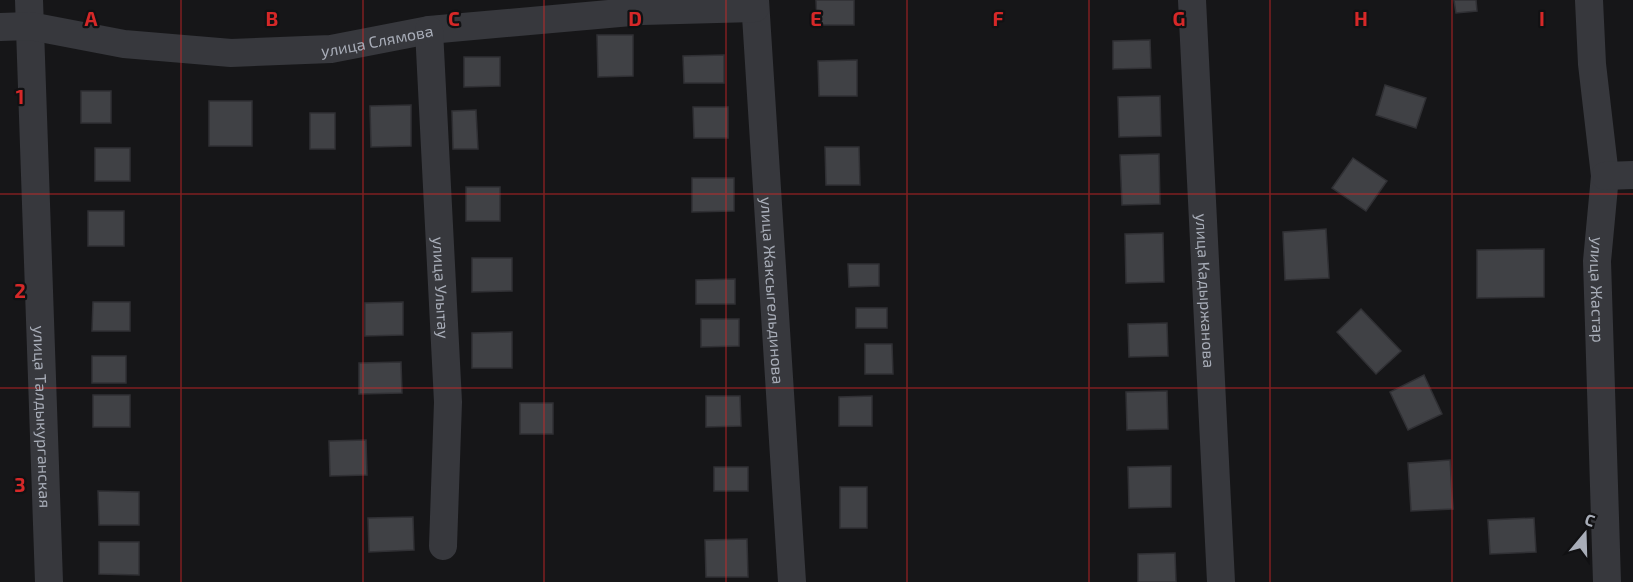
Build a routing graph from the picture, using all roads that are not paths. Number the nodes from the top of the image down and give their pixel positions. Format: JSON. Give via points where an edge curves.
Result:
{"nodes":[{"id":1,"x":1192,"y":0,"type":"edge"},
{"id":2,"x":1589,"y":0,"type":"edge"},
{"id":3,"x":755,"y":4,"type":"edge"},
{"id":4,"x":29,"y":13,"type":"edge"},
{"id":5,"x":0,"y":27,"type":"edge"},
{"id":6,"x":429,"y":30,"type":"junction"},
{"id":7,"x":1619,"y":176,"type":"edge"},
{"id":8,"x":443,"y":546,"type":"dead end"},
{"id":9,"x":48,"y":582,"type":"edge"},
{"id":10,"x":792,"y":582,"type":"edge"},
{"id":11,"x":1221,"y":582,"type":"edge"},
{"id":12,"x":1607,"y":582,"type":"edge"}],
"edges":[{"from":1,"to":11,"type":"street","name":"улица Кадыржанова"},
{"from":2,"to":7,"type":"street","name":"улица Жастар","via":[[1592,64]]},
{"from":3,"to":6,"type":"street","name":"улица Слямова"},
{"from":3,"to":10,"type":"street","name":"улица Жаксыгельдинова"},
{"from":4,"to":5,"type":"street","name":"улица Слямова"},
{"from":4,"to":6,"type":"street","name":"улица Слямова","via":[[124,44],[231,54],[332,49]]},
{"from":4,"to":9,"type":"street","name":"улица Талдыкурганская"},
{"from":6,"to":8,"type":"street","name":"улица Улытау","via":[[448,402]]},
{"from":7,"to":12,"type":"street","name":"улица Жастар","via":[[1597,261]]}]}
